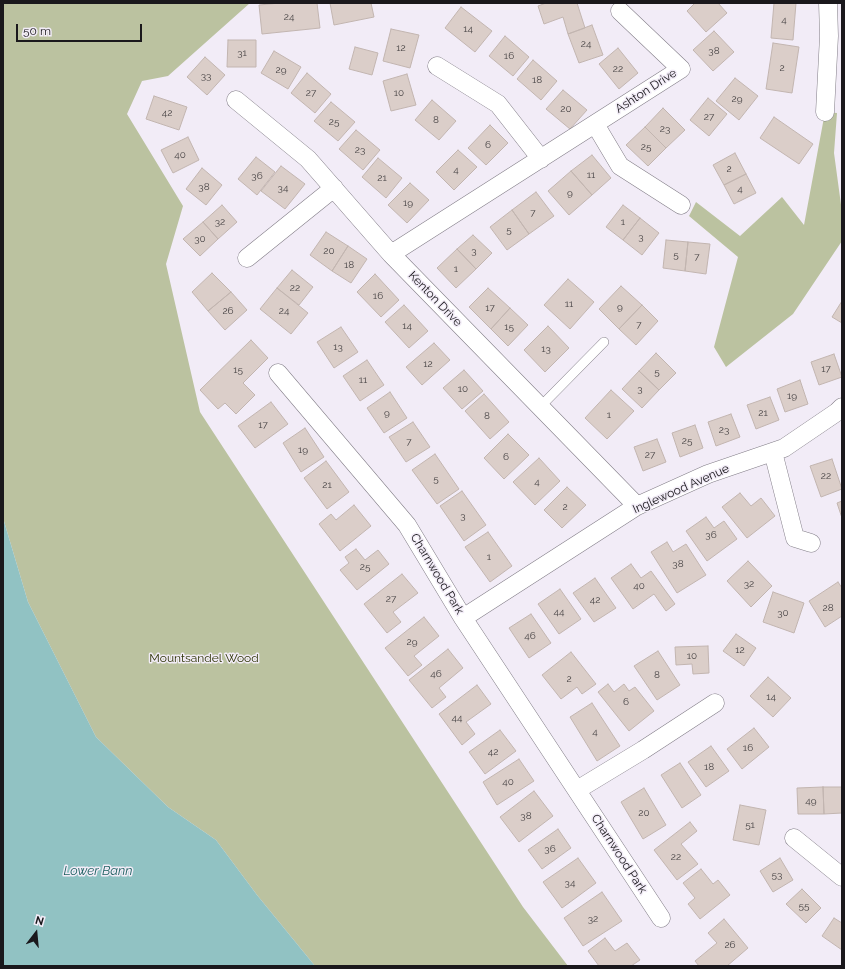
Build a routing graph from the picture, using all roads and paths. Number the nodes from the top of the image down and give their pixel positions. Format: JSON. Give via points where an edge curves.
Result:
{"nodes":[{"id":1,"x":828,"y":3,"type":"edge"},
{"id":2,"x":620,"y":12,"type":"dead end"},
{"id":3,"x":437,"y":66,"type":"dead end"},
{"id":4,"x":236,"y":100,"type":"dead end"},
{"id":5,"x":825,"y":112,"type":"dead end"},
{"id":6,"x":595,"y":124,"type":"junction"},
{"id":7,"x":540,"y":159,"type":"junction"},
{"id":8,"x":334,"y":188,"type":"junction"},
{"id":9,"x":681,"y":205,"type":"dead end"},
{"id":10,"x":391,"y":254,"type":"junction"},
{"id":11,"x":247,"y":258,"type":"dead end"},
{"id":12,"x":604,"y":342,"type":"dead end"},
{"id":13,"x":278,"y":373,"type":"dead end"},
{"id":14,"x":842,"y":406,"type":"edge"},
{"id":15,"x":540,"y":407,"type":"junction"},
{"id":16,"x":773,"y":452,"type":"junction"},
{"id":17,"x":637,"y":506,"type":"junction"},
{"id":18,"x":811,"y":543,"type":"dead end"},
{"id":19,"x":463,"y":618,"type":"junction"},
{"id":20,"x":715,"y":703,"type":"dead end"},
{"id":21,"x":577,"y":790,"type":"junction"},
{"id":22,"x":794,"y":838,"type":"dead end"},
{"id":23,"x":842,"y":877,"type":"edge"},
{"id":24,"x":661,"y":918,"type":"dead end"}],
"edges":[{"from":1,"to":5,"type":"street"},
{"from":2,"to":6,"type":"street","name":"Ashton Drive","via":[[681,69]]},
{"from":3,"to":7,"type":"street","via":[[498,104]]},
{"from":4,"to":8,"type":"street","name":"Kenton Drive","via":[[308,159]]},
{"from":6,"to":7,"type":"street","name":"Ashton Drive"},
{"from":6,"to":9,"type":"street","via":[[620,166]]},
{"from":7,"to":10,"type":"street","name":"Ashton Drive"},
{"from":8,"to":10,"type":"street","name":"Kenton Drive"},
{"from":8,"to":11,"type":"street"},
{"from":10,"to":15,"type":"street","name":"Kenton Drive"},
{"from":12,"to":15,"type":"lane"},
{"from":13,"to":19,"type":"street","name":"Charnwood Park","via":[[407,525]]},
{"from":14,"to":16,"type":"street","name":"Inglewood Avenue","via":[[784,448]]},
{"from":15,"to":17,"type":"street","name":"Kenton Drive"},
{"from":16,"to":17,"type":"street","name":"Inglewood Avenue","via":[[708,474]]},
{"from":16,"to":18,"type":"street","via":[[795,538]]},
{"from":17,"to":19,"type":"street","name":"Inglewood Avenue"},
{"from":19,"to":21,"type":"street","name":"Charnwood Park"},
{"from":20,"to":21,"type":"street"},
{"from":21,"to":24,"type":"street","name":"Charnwood Park"},
{"from":22,"to":23,"type":"street"}]}
